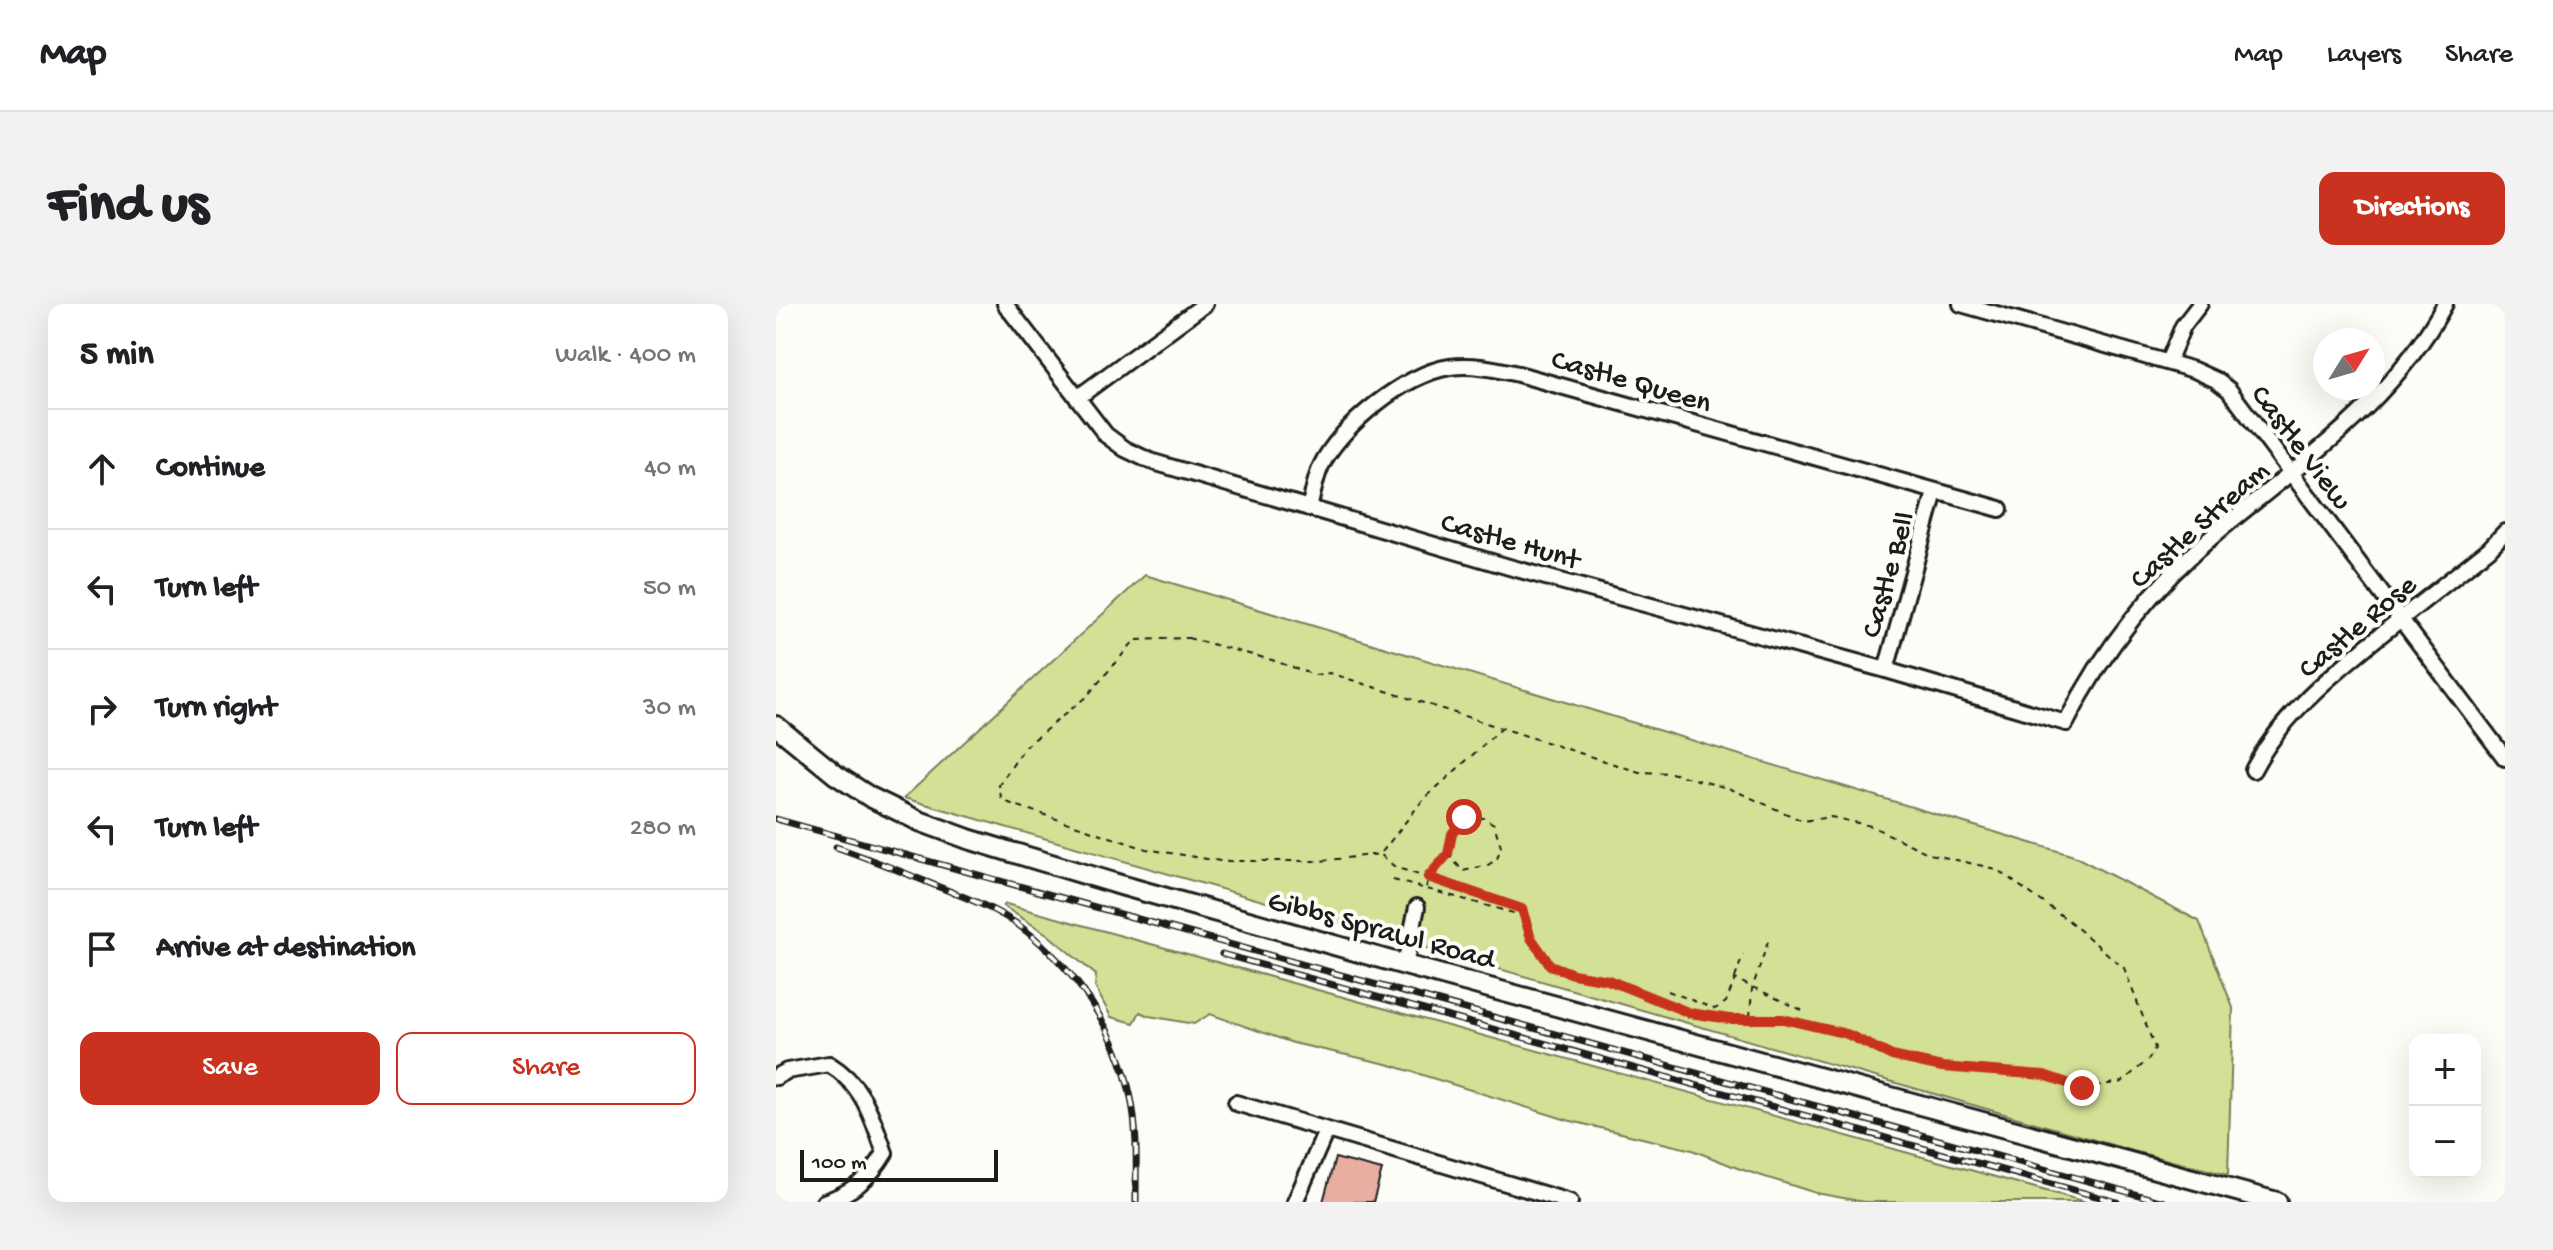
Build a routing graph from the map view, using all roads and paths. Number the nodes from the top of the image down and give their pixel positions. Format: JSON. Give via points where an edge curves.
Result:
{"nodes":[{"id":1,"x":1005,"y":304,"type":"edge"},
{"id":2,"x":1205,"y":304,"type":"edge"},
{"id":3,"x":1961,"y":304,"type":"edge"},
{"id":4,"x":2200,"y":304,"type":"edge"},
{"id":5,"x":2445,"y":304,"type":"edge"},
{"id":6,"x":1987,"y":307,"type":"edge"},
{"id":7,"x":2168,"y":362,"type":"junction"},
{"id":8,"x":1077,"y":398,"type":"junction"},
{"id":9,"x":2292,"y":474,"type":"junction"},
{"id":10,"x":1935,"y":492,"type":"junction"},
{"id":11,"x":1309,"y":508,"type":"junction"},
{"id":12,"x":2000,"y":509,"type":"dead end"},
{"id":13,"x":2505,"y":532,"type":"edge"},
{"id":14,"x":2400,"y":620,"type":"junction"},
{"id":15,"x":1886,"y":670,"type":"junction"},
{"id":16,"x":2066,"y":723,"type":"joint"},
{"id":17,"x":776,"y":726,"type":"edge"},
{"id":18,"x":1503,"y":727,"type":"junction"},
{"id":19,"x":2505,"y":758,"type":"edge"},
{"id":20,"x":2253,"y":770,"type":"dead end"},
{"id":21,"x":1380,"y":854,"type":"junction"},
{"id":22,"x":1448,"y":854,"type":"junction"},
{"id":23,"x":1428,"y":877,"type":"junction"},
{"id":24,"x":1393,"y":880,"type":"dead end"},
{"id":25,"x":1426,"y":889,"type":"junction"},
{"id":26,"x":1417,"y":907,"type":"dead end"},
{"id":27,"x":1524,"y":916,"type":"junction"},
{"id":28,"x":1770,"y":936,"type":"dead end"},
{"id":29,"x":1743,"y":955,"type":"dead end"},
{"id":30,"x":1405,"y":965,"type":"junction"},
{"id":31,"x":1735,"y":979,"type":"junction"},
{"id":32,"x":1752,"y":989,"type":"junction"},
{"id":33,"x":1668,"y":991,"type":"dead end"},
{"id":34,"x":1806,"y":1012,"type":"dead end"},
{"id":35,"x":1750,"y":1018,"type":"junction"},
{"id":36,"x":776,"y":1077,"type":"edge"},
{"id":37,"x":1236,"y":1103,"type":"dead end"},
{"id":38,"x":1326,"y":1131,"type":"junction"},
{"id":39,"x":824,"y":1202,"type":"edge"},
{"id":40,"x":1295,"y":1202,"type":"edge"},
{"id":41,"x":1570,"y":1202,"type":"edge"},
{"id":42,"x":2277,"y":1202,"type":"edge"}],
"edges":[{"from":1,"to":8,"type":"street","name":"Castle Hunt"},
{"from":2,"to":8,"type":"street"},
{"from":3,"to":6,"type":"street","name":"Castle View"},
{"from":4,"to":7,"type":"street","via":[[2183,326]]},
{"from":5,"to":9,"type":"street","name":"Castle Stream","via":[[2408,361],[2364,412]]},
{"from":6,"to":7,"type":"street","name":"Castle View"},
{"from":7,"to":9,"type":"street","name":"Castle View","via":[[2229,390]]},
{"from":8,"to":11,"type":"street","name":"Castle Hunt","via":[[1106,435],[1137,455]]},
{"from":9,"to":14,"type":"street","name":"Castle View"},
{"from":9,"to":16,"type":"street","name":"Castle Stream","via":[[2218,532],[2146,601]]},
{"from":10,"to":11,"type":"street","name":"Castle Queen","via":[[1475,365],[1423,375],[1367,412],[1333,445]]},
{"from":10,"to":12,"type":"street","name":"Castle Queen"},
{"from":10,"to":15,"type":"street","name":"Castle Bell"},
{"from":11,"to":15,"type":"street","name":"Castle Hunt"},
{"from":13,"to":14,"type":"street","name":"Castle Rose"},
{"from":14,"to":19,"type":"street","name":"Castle View"},
{"from":14,"to":20,"type":"street","name":"Castle Rose","via":[[2310,697],[2269,742]]},
{"from":15,"to":16,"type":"street","name":"Castle Hunt"},
{"from":17,"to":30,"type":"main road","name":"Gibbs Sprawl Road","via":[[836,775],[919,821],[1124,886]]},
{"from":18,"to":21,"type":"path","via":[[1422,801]]},
{"from":18,"to":21,"type":"path","via":[[1330,673],[1314,675],[1188,638],[1135,640],[1087,696],[1025,747],[999,785],[1001,797],[1009,803],[1146,849],[1220,861],[1320,861]]},
{"from":18,"to":35,"type":"path","via":[[1639,772],[1671,773],[1731,789],[1803,821],[1831,817],[1871,826],[1930,854],[1996,869],[2124,968],[2155,1048],[2122,1082],[2082,1088],[2044,1075],[1942,1067],[1892,1056],[1847,1034],[1783,1019]]},
{"from":21,"to":23,"type":"path","via":[[1395,867]]},
{"from":22,"to":22,"type":"path","via":[[1452,834],[1464,817],[1494,824],[1501,847],[1488,865],[1463,871]]},
{"from":22,"to":23,"type":"path"},
{"from":23,"to":25,"type":"path"},
{"from":23,"to":27,"type":"path","via":[[1522,909]]},
{"from":24,"to":25,"type":"path"},
{"from":25,"to":27,"type":"path"},
{"from":26,"to":30,"type":"street"},
{"from":27,"to":35,"type":"path","via":[[1531,938],[1550,965],[1608,980],[1690,1013]]},
{"from":28,"to":32,"type":"path"},
{"from":29,"to":31,"type":"path"},
{"from":30,"to":42,"type":"main road","name":"Gibbs Sprawl Road"},
{"from":31,"to":32,"type":"path"},
{"from":31,"to":33,"type":"path","via":[[1726,1002],[1715,1009]]},
{"from":32,"to":34,"type":"path"},
{"from":32,"to":35,"type":"path"},
{"from":36,"to":39,"type":"street","via":[[829,1064],[847,1074],[869,1107],[885,1153],[872,1174],[844,1195]]},
{"from":37,"to":38,"type":"street"},
{"from":38,"to":40,"type":"street"},
{"from":38,"to":41,"type":"street"}]}
